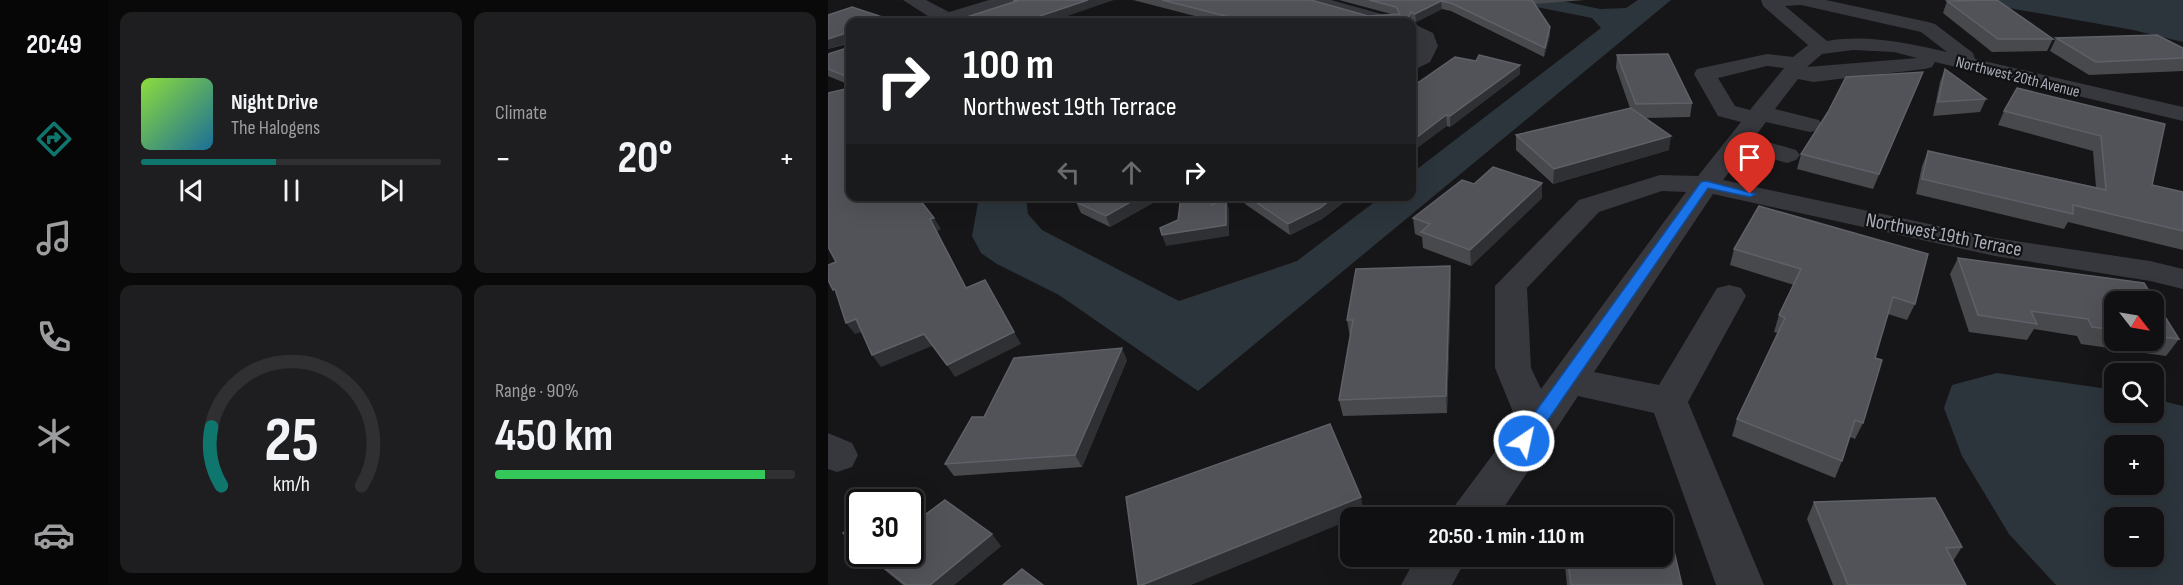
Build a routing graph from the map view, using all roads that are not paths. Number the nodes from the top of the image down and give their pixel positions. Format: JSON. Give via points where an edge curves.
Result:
{"nodes":[{"id":1,"x":912,"y":0,"type":"edge"},
{"id":2,"x":1008,"y":0,"type":"edge"},
{"id":3,"x":1311,"y":0,"type":"edge"},
{"id":4,"x":939,"y":18,"type":"edge"},
{"id":5,"x":952,"y":18,"type":"edge"},
{"id":6,"x":1375,"y":18,"type":"edge"},
{"id":7,"x":1416,"y":32,"type":"edge"},
{"id":8,"x":1817,"y":57,"type":"junction"},
{"id":9,"x":1954,"y":61,"type":"junction"},
{"id":10,"x":1416,"y":63,"type":"edge"},
{"id":11,"x":1979,"y":67,"type":"junction"},
{"id":12,"x":2176,"y":90,"type":"dead end"},
{"id":13,"x":2132,"y":102,"type":"junction"},
{"id":14,"x":2172,"y":111,"type":"edge"},
{"id":15,"x":1751,"y":124,"type":"junction"},
{"id":16,"x":1810,"y":125,"type":"dead end"},
{"id":17,"x":2121,"y":125,"type":"edge"},
{"id":18,"x":1787,"y":155,"type":"dead end"},
{"id":19,"x":1706,"y":184,"type":"junction"},
{"id":20,"x":2183,"y":279,"type":"edge"},
{"id":21,"x":1729,"y":296,"type":"dead end"},
{"id":22,"x":1566,"y":380,"type":"junction"},
{"id":23,"x":1669,"y":402,"type":"junction"},
{"id":24,"x":1538,"y":422,"type":"junction"},
{"id":25,"x":1480,"y":507,"type":"edge"},
{"id":26,"x":1437,"y":567,"type":"edge"},
{"id":27,"x":1425,"y":585,"type":"edge"},
{"id":28,"x":1740,"y":585,"type":"edge"}],
"edges":[{"from":1,"to":4,"type":"street"},
{"from":2,"to":5,"type":"street"},
{"from":3,"to":6,"type":"street"},
{"from":7,"to":10,"type":"street","via":[[1426,37],[1429,45],[1427,53]]},
{"from":8,"to":9,"type":"street","name":"Northwest 20th Avenue","via":[[1910,48]]},
{"from":8,"to":9,"type":"street","via":[[1813,75]]},
{"from":8,"to":11,"type":"street","via":[[1769,2],[1801,0],[1928,28]]},
{"from":8,"to":15,"type":"street"},
{"from":8,"to":15,"type":"street","via":[[1767,60],[1705,74],[1726,111]]},
{"from":9,"to":11,"type":"street","name":"Northwest 20th Avenue"},
{"from":11,"to":13,"type":"street","name":"Northwest 20th Avenue","via":[[2046,94]]},
{"from":12,"to":14,"type":"street"},
{"from":13,"to":14,"type":"street","name":"Northwest 20th Avenue"},
{"from":13,"to":17,"type":"street"},
{"from":15,"to":16,"type":"street"},
{"from":15,"to":18,"type":"street"},
{"from":15,"to":19,"type":"street"},
{"from":19,"to":20,"type":"street","name":"Northwest 19th Terrace","via":[[1995,247]]},
{"from":19,"to":22,"type":"street"},
{"from":19,"to":24,"type":"street","name":"Northwest 19th Terrace","via":[[1660,183],[1589,206],[1511,286],[1513,369]]},
{"from":21,"to":23,"type":"street"},
{"from":22,"to":23,"type":"street"},
{"from":22,"to":24,"type":"street"},
{"from":23,"to":28,"type":"street"},
{"from":24,"to":25,"type":"street"},
{"from":26,"to":27,"type":"street"}]}
